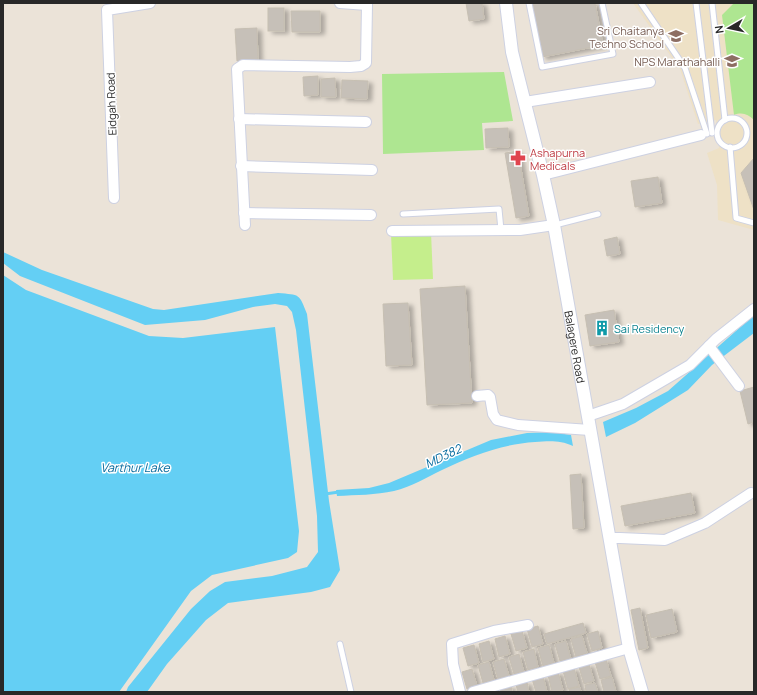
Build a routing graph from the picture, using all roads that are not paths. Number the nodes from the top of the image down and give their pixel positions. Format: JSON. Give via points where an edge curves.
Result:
{"nodes":[{"id":1,"x":150,"y":3,"type":"edge"},
{"id":2,"x":340,"y":3,"type":"edge"},
{"id":3,"x":506,"y":3,"type":"edge"},
{"id":4,"x":529,"y":3,"type":"edge"},
{"id":5,"x":602,"y":3,"type":"edge"},
{"id":6,"x":641,"y":3,"type":"edge"},
{"id":7,"x":696,"y":3,"type":"edge"},
{"id":8,"x":712,"y":3,"type":"edge"},
{"id":9,"x":367,"y":4,"type":"edge"},
{"id":10,"x":650,"y":82,"type":"dead end"},
{"id":11,"x":525,"y":102,"type":"junction"},
{"id":12,"x":239,"y":119,"type":"junction"},
{"id":13,"x":725,"y":120,"type":"junction"},
{"id":14,"x":366,"y":122,"type":"dead end"},
{"id":15,"x":718,"y":131,"type":"junction"},
{"id":16,"x":707,"y":134,"type":"junction"},
{"id":17,"x":730,"y":147,"type":"junction"},
{"id":18,"x":241,"y":166,"type":"junction"},
{"id":19,"x":372,"y":170,"type":"dead end"},
{"id":20,"x":543,"y":175,"type":"junction"},
{"id":21,"x":114,"y":198,"type":"dead end"},
{"id":22,"x":244,"y":213,"type":"junction"},
{"id":23,"x":403,"y":214,"type":"dead end"},
{"id":24,"x":598,"y":214,"type":"dead end"},
{"id":25,"x":371,"y":215,"type":"dead end"},
{"id":26,"x":754,"y":223,"type":"edge"},
{"id":27,"x":245,"y":225,"type":"dead end"},
{"id":28,"x":554,"y":225,"type":"junction"},
{"id":29,"x":501,"y":230,"type":"junction"},
{"id":30,"x":392,"y":231,"type":"dead end"},
{"id":31,"x":754,"y":309,"type":"edge"},
{"id":32,"x":710,"y":348,"type":"junction"},
{"id":33,"x":739,"y":386,"type":"dead end"},
{"id":34,"x":477,"y":396,"type":"dead end"},
{"id":35,"x":588,"y":416,"type":"junction"},
{"id":36,"x":590,"y":430,"type":"junction"},
{"id":37,"x":751,"y":493,"type":"dead end"},
{"id":38,"x":609,"y":538,"type":"junction"},
{"id":39,"x":528,"y":625,"type":"dead end"},
{"id":40,"x":340,"y":644,"type":"dead end"},
{"id":41,"x":629,"y":648,"type":"junction"},
{"id":42,"x":351,"y":692,"type":"edge"},
{"id":43,"x":460,"y":692,"type":"edge"},
{"id":44,"x":473,"y":692,"type":"edge"},
{"id":45,"x":642,"y":692,"type":"edge"}],
"edges":[{"from":1,"to":21,"type":"street","name":"Eidgah Road","via":[[107,10]]},
{"from":2,"to":9,"type":"street"},
{"from":3,"to":11,"type":"street","name":"Balagere Road","via":[[512,52]]},
{"from":4,"to":5,"type":"lane","via":[[542,67],[612,54]]},
{"from":6,"to":16,"type":"lane","via":[[685,68]]},
{"from":7,"to":16,"type":"lane"},
{"from":8,"to":13,"type":"lane"},
{"from":9,"to":12,"type":"street","via":[[366,63],[350,67],[243,65],[236,73]]},
{"from":10,"to":11,"type":"street"},
{"from":11,"to":20,"type":"street","name":"Balagere Road"},
{"from":12,"to":14,"type":"street"},
{"from":12,"to":18,"type":"street"},
{"from":13,"to":15,"type":"lane"},
{"from":13,"to":17,"type":"lane","via":[[735,118],[746,127],[744,142],[736,147]]},
{"from":15,"to":16,"type":"lane"},
{"from":15,"to":17,"type":"lane","via":[[721,142]]},
{"from":16,"to":20,"type":"street"},
{"from":17,"to":26,"type":"lane","via":[[736,218]]},
{"from":18,"to":19,"type":"street"},
{"from":18,"to":22,"type":"street"},
{"from":20,"to":28,"type":"street","name":"Balagere Road"},
{"from":22,"to":25,"type":"street"},
{"from":22,"to":27,"type":"street"},
{"from":23,"to":29,"type":"lane","via":[[499,209]]},
{"from":24,"to":28,"type":"lane"},
{"from":28,"to":29,"type":"street"},
{"from":28,"to":35,"type":"street","name":"Balagere Road"},
{"from":29,"to":30,"type":"street"},
{"from":31,"to":32,"type":"street","via":[[716,339]]},
{"from":32,"to":33,"type":"street"},
{"from":32,"to":35,"type":"street","via":[[690,365],[623,404]]},
{"from":34,"to":36,"type":"street","via":[[490,397],[493,414],[497,420],[518,425]]},
{"from":35,"to":36,"type":"street","name":"Balagere Road"},
{"from":36,"to":38,"type":"street","name":"Balagere Road"},
{"from":37,"to":38,"type":"street","via":[[705,523],[665,540]]},
{"from":38,"to":41,"type":"street","name":"Balagere Road"},
{"from":39,"to":43,"type":"street","via":[[494,631],[452,644],[453,664]]},
{"from":40,"to":42,"type":"lane"},
{"from":41,"to":44,"type":"street"},
{"from":41,"to":45,"type":"street","name":"Balagere Road"}]}
